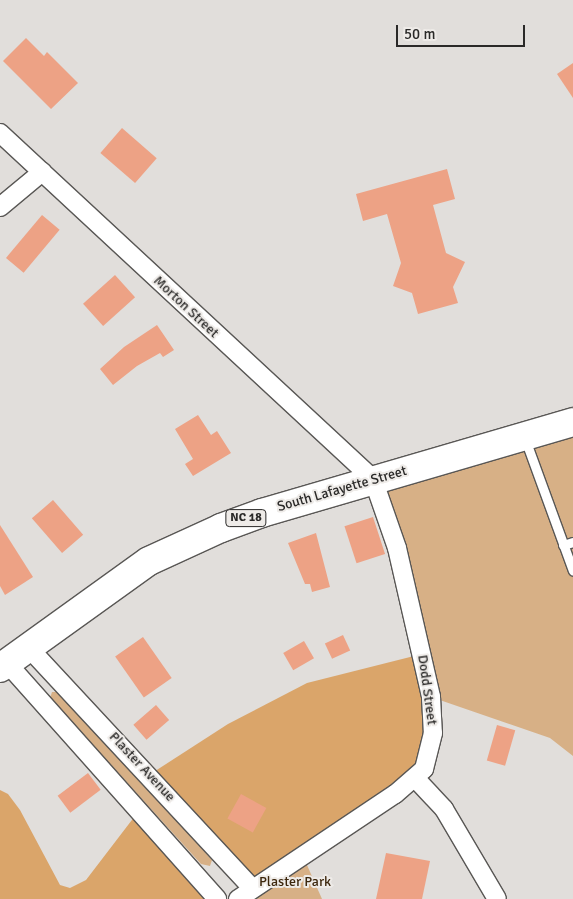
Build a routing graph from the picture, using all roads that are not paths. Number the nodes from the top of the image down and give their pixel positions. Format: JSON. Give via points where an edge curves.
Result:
{"nodes":[{"id":1,"x":0,"y":133,"type":"edge"},
{"id":2,"x":42,"y":172,"type":"junction"},
{"id":3,"x":0,"y":207,"type":"edge"},
{"id":4,"x":573,"y":422,"type":"edge"},
{"id":5,"x":524,"y":437,"type":"junction"},
{"id":6,"x":373,"y":479,"type":"junction"},
{"id":7,"x":573,"y":542,"type":"edge"},
{"id":8,"x":563,"y":545,"type":"junction"},
{"id":9,"x":573,"y":571,"type":"edge"},
{"id":10,"x":28,"y":647,"type":"junction"},
{"id":11,"x":3,"y":665,"type":"edge"},
{"id":12,"x":416,"y":779,"type":"junction"},
{"id":13,"x":253,"y":889,"type":"junction"},
{"id":14,"x":217,"y":899,"type":"edge"},
{"id":15,"x":238,"y":899,"type":"edge"},
{"id":16,"x":497,"y":899,"type":"edge"}],
"edges":[{"from":1,"to":2,"type":"street","name":"Morton Street"},
{"from":2,"to":3,"type":"street"},
{"from":2,"to":6,"type":"street","name":"Morton Street"},
{"from":4,"to":5,"type":"main road","name":"South Lafayette Street","number":"NC 18"},
{"from":5,"to":6,"type":"main road","name":"South Lafayette Street","number":"NC 18"},
{"from":5,"to":8,"type":"lane"},
{"from":6,"to":10,"type":"main road","name":"South Lafayette Street","number":"NC 18","via":[[262,512],[149,561]]},
{"from":6,"to":12,"type":"street","name":"Dodd Street","via":[[397,548],[431,697],[433,733],[429,756]]},
{"from":7,"to":8,"type":"lane"},
{"from":8,"to":9,"type":"lane"},
{"from":10,"to":11,"type":"main road","name":"South Lafayette Street","number":"NC 18"},
{"from":10,"to":13,"type":"street","name":"Plaster Avenue"},
{"from":11,"to":14,"type":"street"},
{"from":12,"to":13,"type":"street","name":"Dodd Street"},
{"from":12,"to":16,"type":"street","via":[[444,809]]},
{"from":13,"to":15,"type":"street","name":"Dodd Street"}]}
